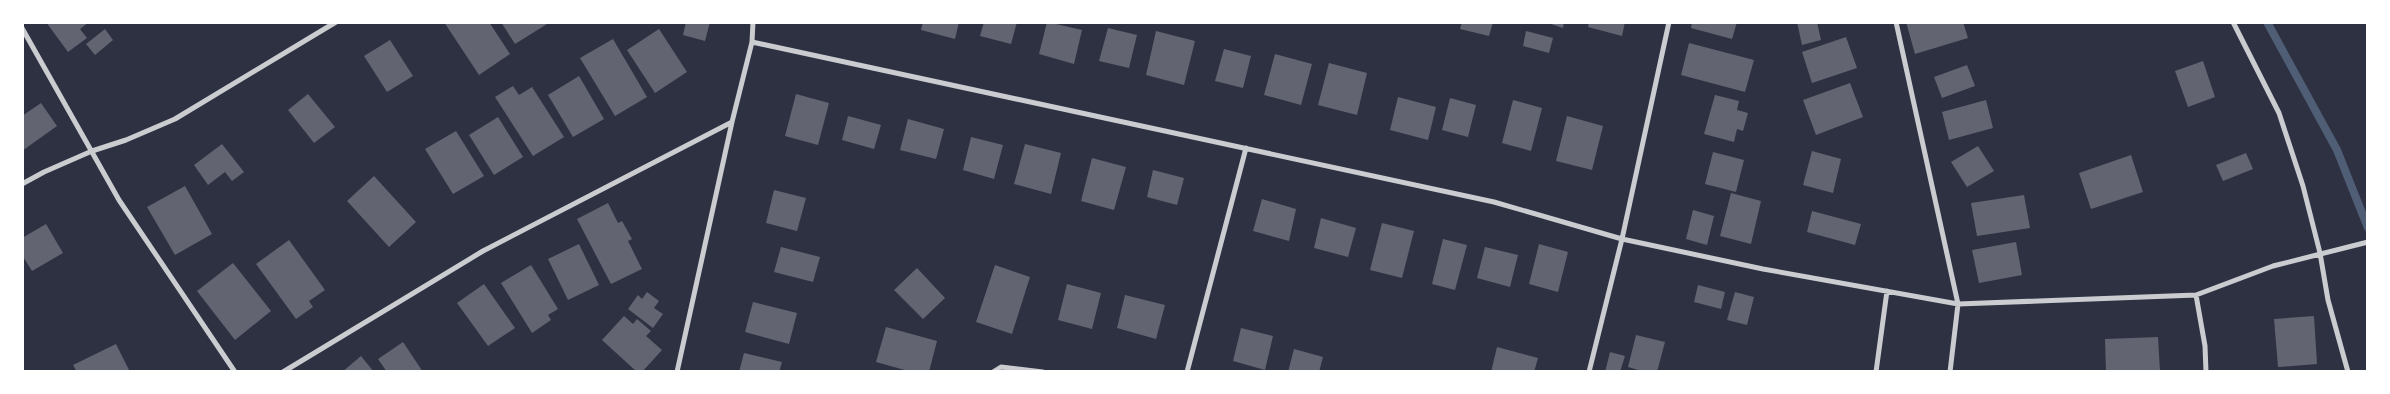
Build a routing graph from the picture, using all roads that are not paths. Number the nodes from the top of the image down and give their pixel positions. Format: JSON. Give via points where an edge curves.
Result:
{"nodes":[{"id":1,"x":336,"y":22,"type":"edge"},
{"id":2,"x":753,"y":22,"type":"edge"},
{"id":3,"x":1669,"y":22,"type":"edge"},
{"id":4,"x":1896,"y":22,"type":"edge"},
{"id":5,"x":2232,"y":22,"type":"edge"},
{"id":6,"x":22,"y":28,"type":"edge"},
{"id":7,"x":752,"y":42,"type":"junction"},
{"id":8,"x":732,"y":122,"type":"junction"},
{"id":9,"x":1246,"y":148,"type":"junction"},
{"id":10,"x":92,"y":150,"type":"junction"},
{"id":11,"x":22,"y":184,"type":"edge"},
{"id":12,"x":1622,"y":239,"type":"junction"},
{"id":13,"x":2368,"y":242,"type":"edge"},
{"id":14,"x":2320,"y":254,"type":"junction"},
{"id":15,"x":1887,"y":291,"type":"junction"},
{"id":16,"x":2196,"y":295,"type":"junction"},
{"id":17,"x":1958,"y":304,"type":"junction"},
{"id":18,"x":235,"y":372,"type":"edge"},
{"id":19,"x":283,"y":372,"type":"edge"},
{"id":20,"x":677,"y":372,"type":"edge"},
{"id":21,"x":993,"y":372,"type":"edge"},
{"id":22,"x":1043,"y":372,"type":"edge"},
{"id":23,"x":1187,"y":372,"type":"edge"},
{"id":24,"x":1589,"y":372,"type":"edge"},
{"id":25,"x":1876,"y":372,"type":"edge"},
{"id":26,"x":1950,"y":372,"type":"edge"},
{"id":27,"x":2206,"y":372,"type":"edge"},
{"id":28,"x":2348,"y":372,"type":"edge"}],
"edges":[{"from":1,"to":10,"type":"street","via":[[175,119],[126,140]]},
{"from":2,"to":7,"type":"street"},
{"from":3,"to":12,"type":"street"},
{"from":4,"to":17,"type":"street"},
{"from":5,"to":14,"type":"street","via":[[2279,113],[2303,186]]},
{"from":6,"to":10,"type":"street"},
{"from":7,"to":8,"type":"street"},
{"from":7,"to":9,"type":"street"},
{"from":8,"to":19,"type":"street","via":[[483,251]]},
{"from":8,"to":20,"type":"street"},
{"from":9,"to":12,"type":"street","via":[[1494,202]]},
{"from":9,"to":23,"type":"street"},
{"from":10,"to":11,"type":"street"},
{"from":10,"to":18,"type":"street","via":[[119,200]]},
{"from":12,"to":15,"type":"street"},
{"from":12,"to":24,"type":"street"},
{"from":13,"to":14,"type":"street"},
{"from":14,"to":16,"type":"street","via":[[2273,266]]},
{"from":14,"to":28,"type":"street","via":[[2328,300]]},
{"from":15,"to":17,"type":"street"},
{"from":15,"to":25,"type":"street"},
{"from":16,"to":17,"type":"street"},
{"from":16,"to":27,"type":"street"},
{"from":17,"to":26,"type":"street"},
{"from":21,"to":22,"type":"street","via":[[1000,367]]}]}
